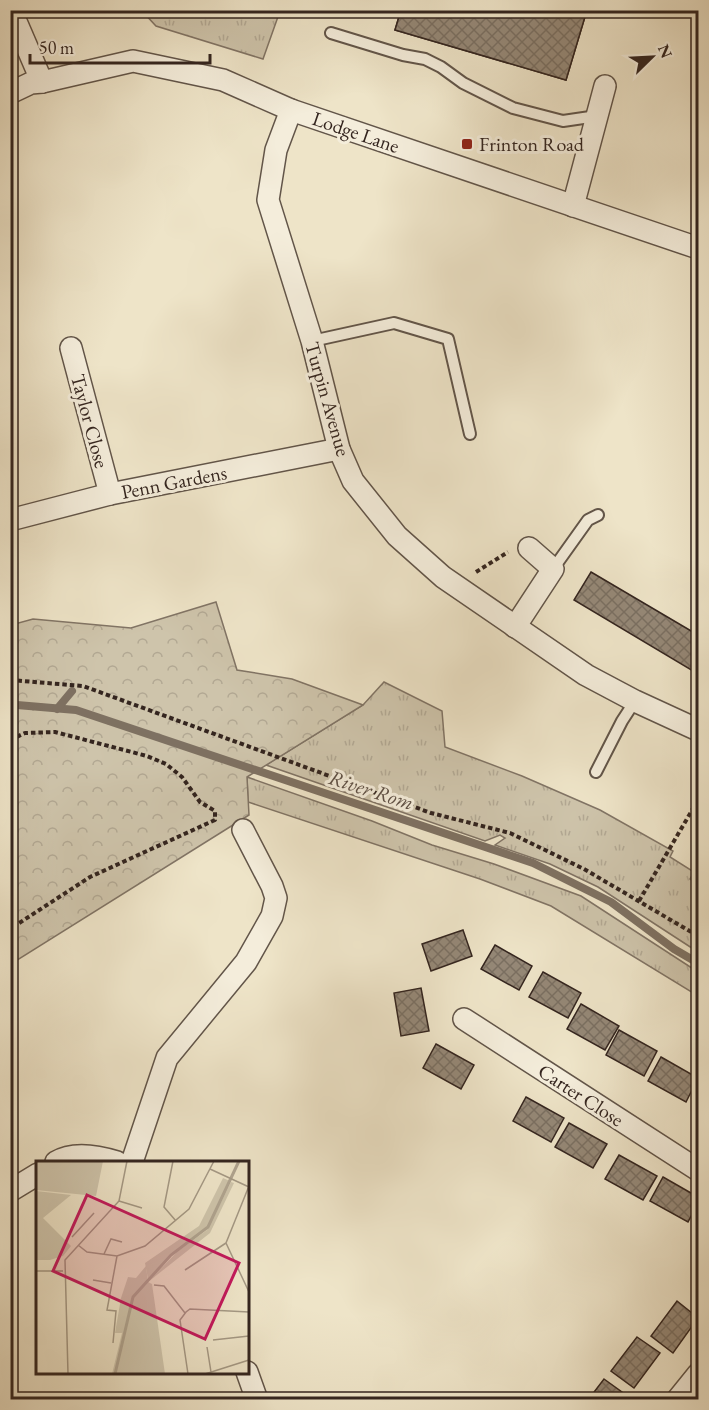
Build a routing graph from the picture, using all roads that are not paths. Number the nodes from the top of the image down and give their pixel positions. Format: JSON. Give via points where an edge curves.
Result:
{"nodes":[{"id":1,"x":11,"y":10,"type":"edge"},
{"id":2,"x":331,"y":33,"type":"dead end"},
{"id":3,"x":42,"y":82,"type":"junction"},
{"id":4,"x":605,"y":86,"type":"dead end"},
{"id":5,"x":10,"y":93,"type":"edge"},
{"id":6,"x":291,"y":110,"type":"junction"},
{"id":7,"x":597,"y":116,"type":"junction"},
{"id":8,"x":573,"y":206,"type":"junction"},
{"id":9,"x":699,"y":248,"type":"edge"},
{"id":10,"x":312,"y":341,"type":"junction"},
{"id":11,"x":71,"y":348,"type":"dead end"},
{"id":12,"x":470,"y":434,"type":"dead end"},
{"id":13,"x":339,"y":449,"type":"junction"},
{"id":14,"x":110,"y":494,"type":"junction"},
{"id":15,"x":598,"y":515,"type":"dead end"},
{"id":16,"x":10,"y":520,"type":"edge"},
{"id":17,"x":520,"y":549,"type":"road end"},
{"id":18,"x":553,"y":569,"type":"junction"},
{"id":19,"x":515,"y":627,"type":"junction"},
{"id":20,"x":635,"y":701,"type":"junction"},
{"id":21,"x":699,"y":730,"type":"edge"},
{"id":22,"x":596,"y":772,"type":"dead end"},
{"id":23,"x":243,"y":830,"type":"dead end"},
{"id":24,"x":464,"y":1019,"type":"dead end"},
{"id":25,"x":59,"y":1161,"type":"edge"},
{"id":26,"x":114,"y":1161,"type":"edge"},
{"id":27,"x":132,"y":1161,"type":"edge"},
{"id":28,"x":699,"y":1170,"type":"edge"},
{"id":29,"x":36,"y":1175,"type":"edge"},
{"id":30,"x":10,"y":1191,"type":"edge"},
{"id":31,"x":248,"y":1374,"type":"edge"},
{"id":32,"x":699,"y":1374,"type":"edge"},
{"id":33,"x":256,"y":1400,"type":"edge"},
{"id":34,"x":677,"y":1400,"type":"edge"}],
"edges":[{"from":1,"to":3,"type":"street"},
{"from":2,"to":7,"type":"lane","via":[[425,59],[513,108],[563,121]]},
{"from":3,"to":5,"type":"street","name":"Lodge Lane"},
{"from":3,"to":6,"type":"street","name":"Lodge Lane","via":[[133,61],[223,80]]},
{"from":4,"to":7,"type":"street"},
{"from":6,"to":8,"type":"street","name":"Lodge Lane"},
{"from":6,"to":10,"type":"street","name":"Turpin Avenue","via":[[276,150],[268,200]]},
{"from":7,"to":8,"type":"street"},
{"from":8,"to":9,"type":"street","name":"Lodge Lane"},
{"from":10,"to":12,"type":"lane","via":[[394,323],[448,339]]},
{"from":10,"to":13,"type":"street","name":"Turpin Avenue"},
{"from":11,"to":14,"type":"street","name":"Taylor Close"},
{"from":13,"to":14,"type":"street","name":"Penn Gardens"},
{"from":13,"to":19,"type":"street","name":"Turpin Avenue","via":[[353,481],[396,536],[456,586]]},
{"from":14,"to":16,"type":"street","name":"Penn Gardens"},
{"from":15,"to":18,"type":"lane","via":[[588,520]]},
{"from":17,"to":18,"type":"street"},
{"from":18,"to":19,"type":"street"},
{"from":19,"to":20,"type":"street","name":"Turpin Avenue","via":[[586,675]]},
{"from":20,"to":21,"type":"street","name":"Turpin Avenue"},
{"from":20,"to":22,"type":"lane"},
{"from":23,"to":27,"type":"street","via":[[272,886],[276,898],[272,916],[246,962],[167,1058]]},
{"from":24,"to":28,"type":"street","name":"Carter Close"},
{"from":25,"to":26,"type":"street","via":[[93,1155]]},
{"from":29,"to":30,"type":"street"},
{"from":31,"to":33,"type":"street"},
{"from":32,"to":34,"type":"street"}]}
